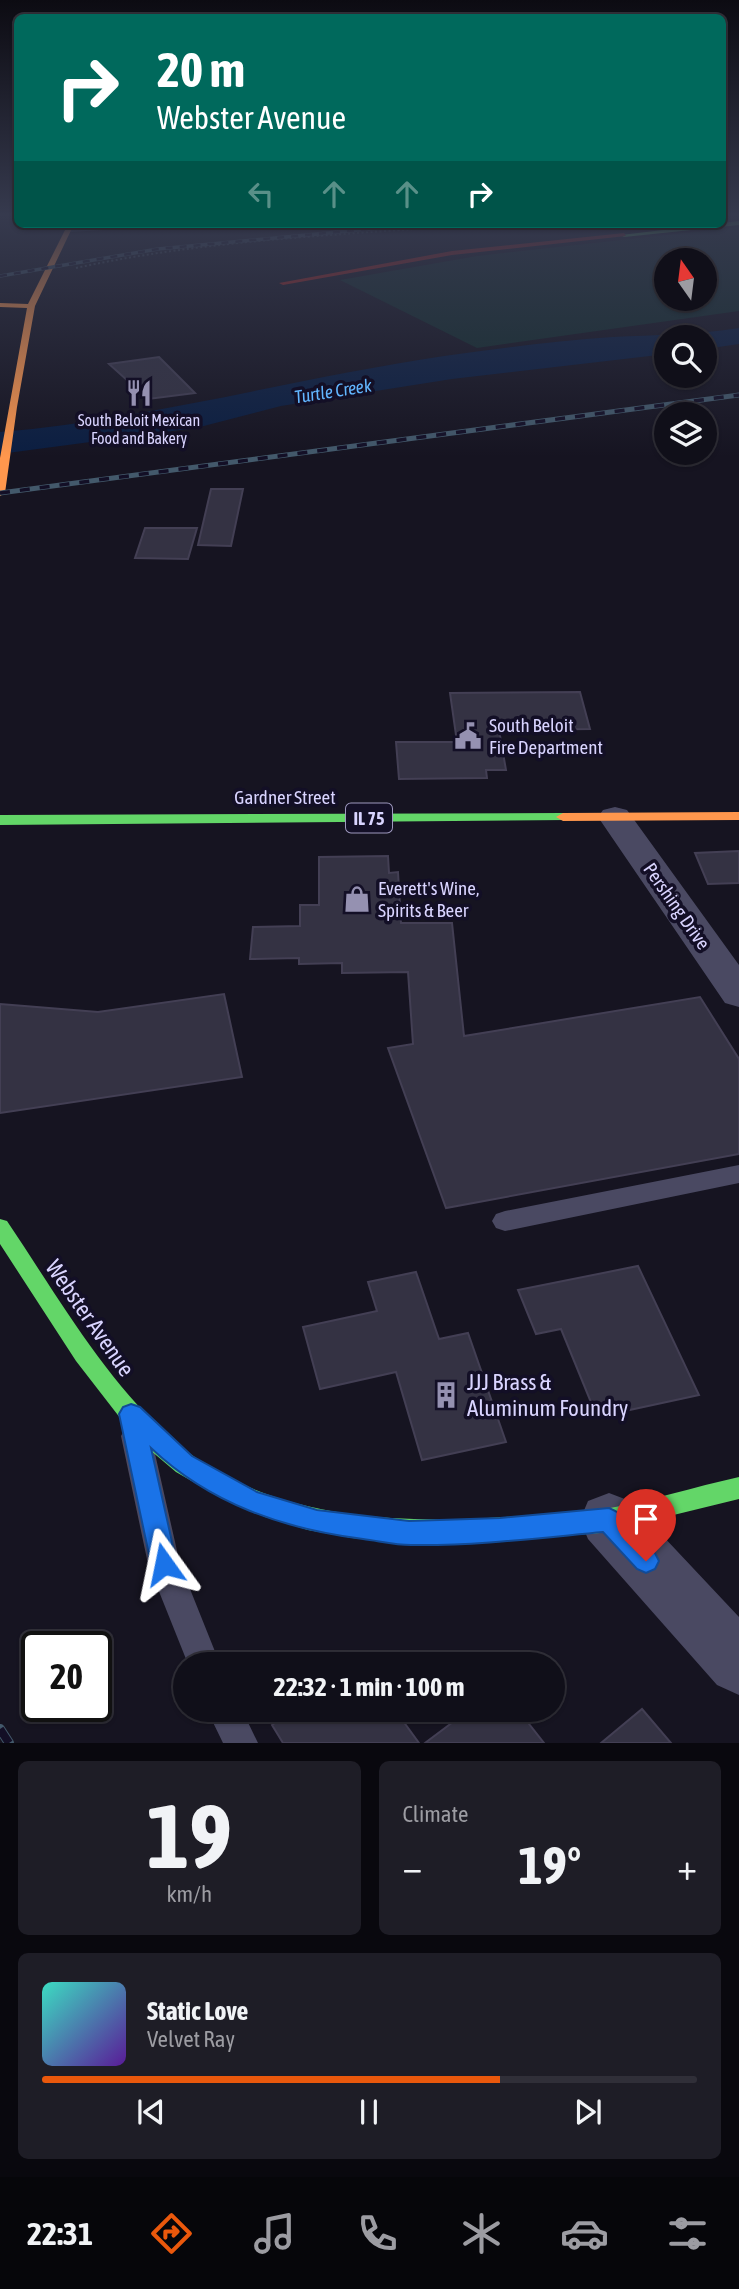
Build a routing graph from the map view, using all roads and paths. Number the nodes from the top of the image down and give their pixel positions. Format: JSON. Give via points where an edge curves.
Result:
{"nodes":[{"id":1,"x":37,"y":294,"type":"edge"},
{"id":2,"x":0,"y":305,"type":"edge"},
{"id":3,"x":31,"y":306,"type":"junction"},
{"id":4,"x":0,"y":493,"type":"edge"},
{"id":5,"x":739,"y":816,"type":"edge"},
{"id":6,"x":615,"y":817,"type":"junction"},
{"id":7,"x":1,"y":820,"type":"edge"},
{"id":8,"x":739,"y":995,"type":"edge"},
{"id":9,"x":739,"y":1174,"type":"edge"},
{"id":10,"x":505,"y":1221,"type":"dead end"},
{"id":11,"x":0,"y":1227,"type":"edge"},
{"id":12,"x":131,"y":1414,"type":"junction"},
{"id":13,"x":739,"y":1488,"type":"edge"},
{"id":14,"x":609,"y":1520,"type":"junction"},
{"id":15,"x":199,"y":1652,"type":"edge"},
{"id":16,"x":739,"y":1663,"type":"edge"},
{"id":17,"x":230,"y":1722,"type":"edge"},
{"id":18,"x":241,"y":1743,"type":"edge"}],
"edges":[{"from":1,"to":3,"type":"main road"},
{"from":2,"to":3,"type":"main road"},
{"from":3,"to":4,"type":"main road"},
{"from":5,"to":6,"type":"main road","name":"Gardner Street","number":"IL 75"},
{"from":6,"to":7,"type":"main road","name":"Gardner Street","number":"IL 75"},
{"from":6,"to":8,"type":"street","name":"Pershing Drive"},
{"from":9,"to":10,"type":"lane"},
{"from":11,"to":12,"type":"main road","name":"Webster Avenue"},
{"from":12,"to":14,"type":"main road","name":"Webster Avenue","via":[[184,1463],[251,1502],[317,1521],[409,1533]]},
{"from":12,"to":15,"type":"lane","via":[[164,1564]]},
{"from":13,"to":14,"type":"main road","name":"Webster Avenue"},
{"from":14,"to":16,"type":"street"},
{"from":17,"to":18,"type":"lane"}]}
